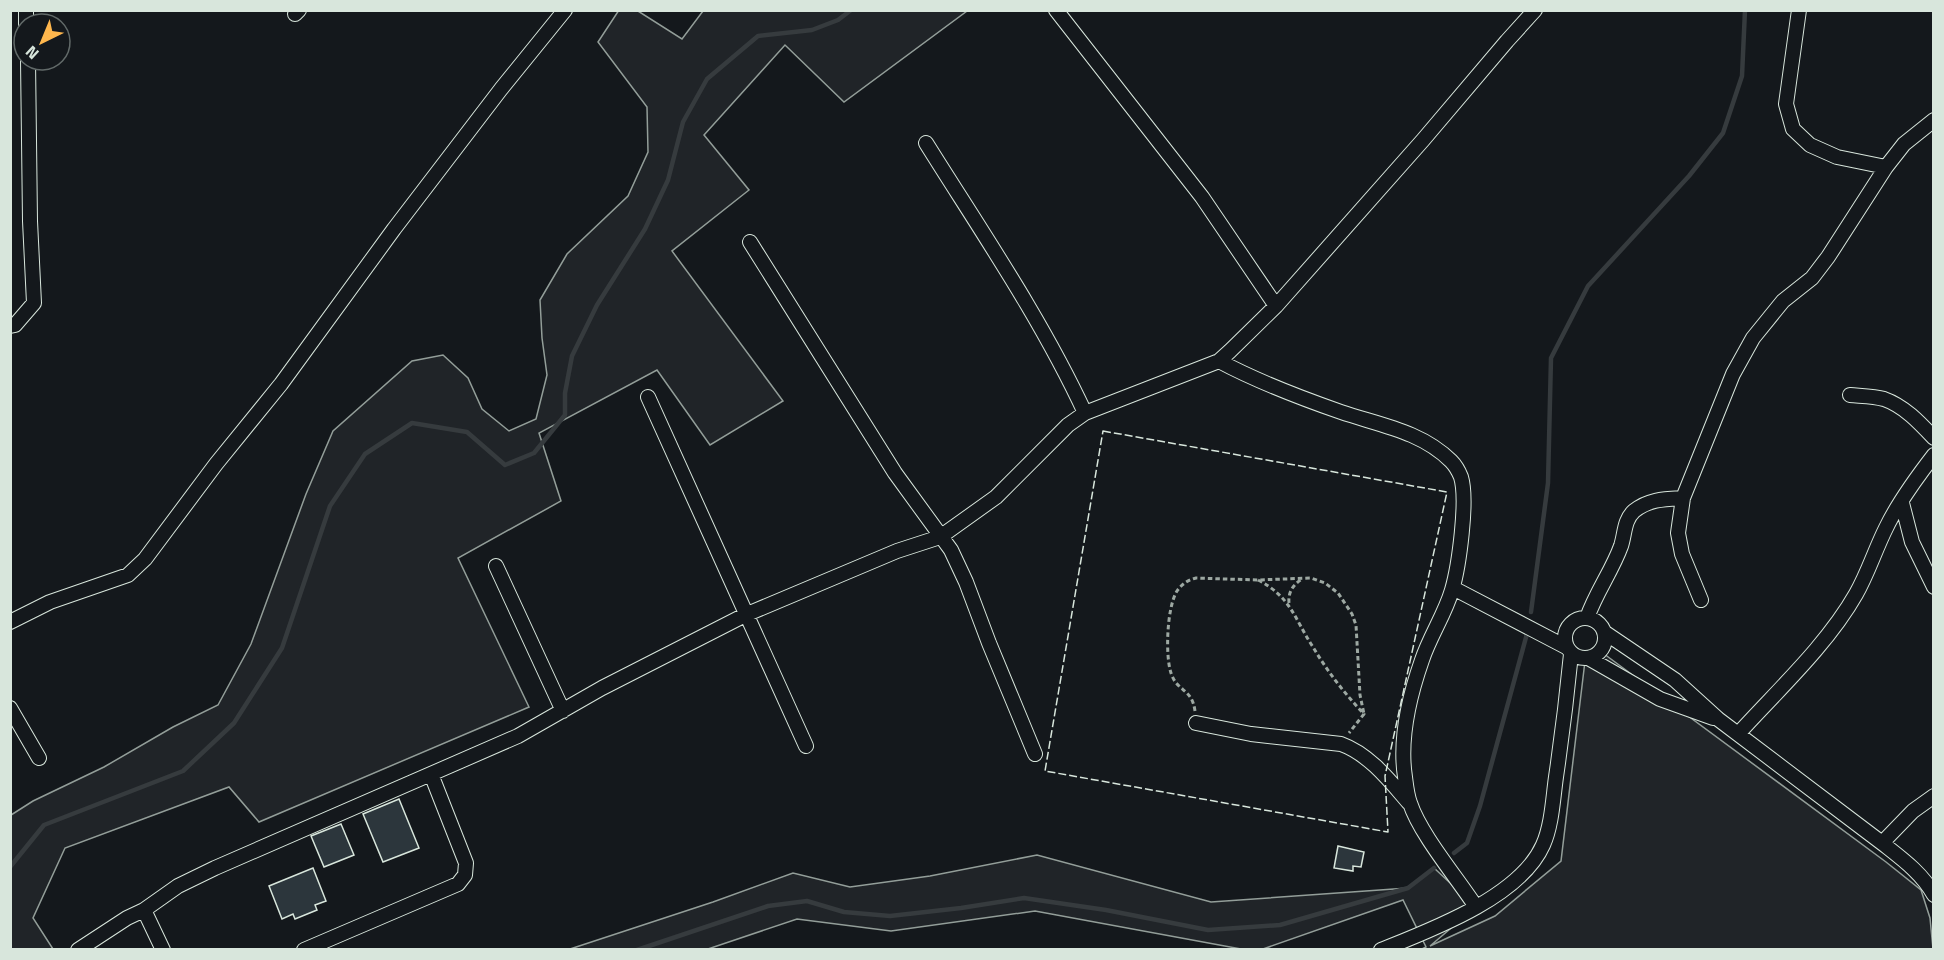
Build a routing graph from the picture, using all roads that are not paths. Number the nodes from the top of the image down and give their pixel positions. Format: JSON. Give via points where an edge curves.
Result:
{"nodes":[{"id":1,"x":565,"y":10,"type":"edge"},
{"id":2,"x":1056,"y":10,"type":"edge"},
{"id":3,"x":1535,"y":10,"type":"edge"},
{"id":4,"x":1799,"y":10,"type":"edge"},
{"id":5,"x":28,"y":72,"type":"edge"},
{"id":6,"x":1934,"y":120,"type":"edge"},
{"id":7,"x":926,"y":143,"type":"dead end"},
{"id":8,"x":1886,"y":167,"type":"junction"},
{"id":9,"x":750,"y":242,"type":"dead end"},
{"id":10,"x":1275,"y":306,"type":"junction"},
{"id":11,"x":10,"y":326,"type":"edge"},
{"id":12,"x":1219,"y":361,"type":"junction"},
{"id":13,"x":1850,"y":395,"type":"dead end"},
{"id":14,"x":648,"y":397,"type":"dead end"},
{"id":15,"x":1085,"y":413,"type":"junction"},
{"id":16,"x":1934,"y":438,"type":"edge"},
{"id":17,"x":1934,"y":455,"type":"edge"},
{"id":18,"x":1683,"y":498,"type":"junction"},
{"id":19,"x":1902,"y":503,"type":"junction"},
{"id":20,"x":940,"y":537,"type":"junction"},
{"id":21,"x":496,"y":566,"type":"dead end"},
{"id":22,"x":1934,"y":586,"type":"edge"},
{"id":23,"x":1453,"y":588,"type":"junction"},
{"id":24,"x":1701,"y":600,"type":"dead end"},
{"id":25,"x":745,"y":615,"type":"junction"},
{"id":26,"x":1587,"y":618,"type":"junction"},
{"id":27,"x":10,"y":622,"type":"edge"},
{"id":28,"x":1604,"y":633,"type":"junction"},
{"id":29,"x":1569,"y":650,"type":"junction"},
{"id":30,"x":1590,"y":659,"type":"junction"},
{"id":31,"x":10,"y":708,"type":"edge"},
{"id":32,"x":563,"y":711,"type":"junction"},
{"id":33,"x":1718,"y":719,"type":"junction"},
{"id":34,"x":1196,"y":723,"type":"road end"},
{"id":35,"x":1738,"y":734,"type":"junction"},
{"id":36,"x":806,"y":746,"type":"dead end"},
{"id":37,"x":1035,"y":754,"type":"dead end"},
{"id":38,"x":39,"y":758,"type":"dead end"},
{"id":39,"x":431,"y":774,"type":"junction"},
{"id":40,"x":1934,"y":796,"type":"edge"},
{"id":41,"x":1410,"y":804,"type":"junction"},
{"id":42,"x":1882,"y":843,"type":"junction"},
{"id":43,"x":1934,"y":895,"type":"edge"},
{"id":44,"x":1476,"y":907,"type":"junction"},
{"id":45,"x":144,"y":910,"type":"junction"},
{"id":46,"x":78,"y":950,"type":"edge"},
{"id":47,"x":163,"y":950,"type":"edge"},
{"id":48,"x":304,"y":950,"type":"edge"},
{"id":49,"x":1381,"y":950,"type":"edge"}],
"edges":[{"from":1,"to":27,"type":"street","via":[[145,559],[128,575],[50,602]]},
{"from":2,"to":10,"type":"street","via":[[1202,197]]},
{"from":3,"to":10,"type":"street"},
{"from":4,"to":8,"type":"street","via":[[1786,104],[1793,129],[1810,145],[1837,157]]},
{"from":5,"to":11,"type":"street","via":[[34,303],[15,326]]},
{"from":6,"to":8,"type":"street","via":[[1904,144]]},
{"from":7,"to":15,"type":"street","via":[[1055,352]]},
{"from":8,"to":18,"type":"street","via":[[1812,278],[1784,301],[1753,338],[1733,374]]},
{"from":9,"to":20,"type":"street","via":[[895,474]]},
{"from":10,"to":12,"type":"street"},
{"from":12,"to":15,"type":"street"},
{"from":12,"to":23,"type":"street","via":[[1266,385],[1412,434],[1453,463],[1461,476],[1463,494]]},
{"from":13,"to":16,"type":"street","via":[[1882,398],[1900,407]]},
{"from":14,"to":25,"type":"street"},
{"from":15,"to":20,"type":"street","via":[[996,497]]},
{"from":17,"to":19,"type":"street"},
{"from":18,"to":24,"type":"street","via":[[1678,533],[1682,554]]},
{"from":18,"to":26,"type":"street","via":[[1656,499],[1633,512]]},
{"from":19,"to":22,"type":"street","via":[[1911,542]]},
{"from":19,"to":35,"type":"street","via":[[1886,527],[1855,595],[1832,630]]},
{"from":20,"to":25,"type":"street"},
{"from":20,"to":37,"type":"street","via":[[951,550],[966,582]]},
{"from":21,"to":32,"type":"street"},
{"from":23,"to":29,"type":"street"},
{"from":23,"to":41,"type":"street","via":[[1422,660],[1408,714],[1403,751]]},
{"from":25,"to":32,"type":"street"},
{"from":25,"to":36,"type":"street"},
{"from":26,"to":28,"type":"street","via":[[1596,621]]},
{"from":26,"to":29,"type":"street","via":[[1578,618],[1565,630]]},
{"from":28,"to":30,"type":"street","via":[[1601,651]]},
{"from":28,"to":33,"type":"street","via":[[1675,680]]},
{"from":29,"to":30,"type":"street","via":[[1579,658]]},
{"from":29,"to":44,"type":"street","via":[[1554,795],[1544,844],[1510,886]]},
{"from":30,"to":33,"type":"street","via":[[1660,699]]},
{"from":31,"to":38,"type":"street"},
{"from":32,"to":39,"type":"street","via":[[518,736]]},
{"from":33,"to":35,"type":"street"},
{"from":34,"to":41,"type":"street","via":[[1352,748],[1372,763]]},
{"from":35,"to":42,"type":"street"},
{"from":39,"to":45,"type":"street","via":[[215,868],[178,886]]},
{"from":39,"to":48,"type":"street","via":[[466,863],[459,884]]},
{"from":40,"to":42,"type":"street"},
{"from":41,"to":44,"type":"street"},
{"from":42,"to":43,"type":"street"},
{"from":44,"to":49,"type":"street"},
{"from":45,"to":46,"type":"street"},
{"from":45,"to":47,"type":"street"}]}
